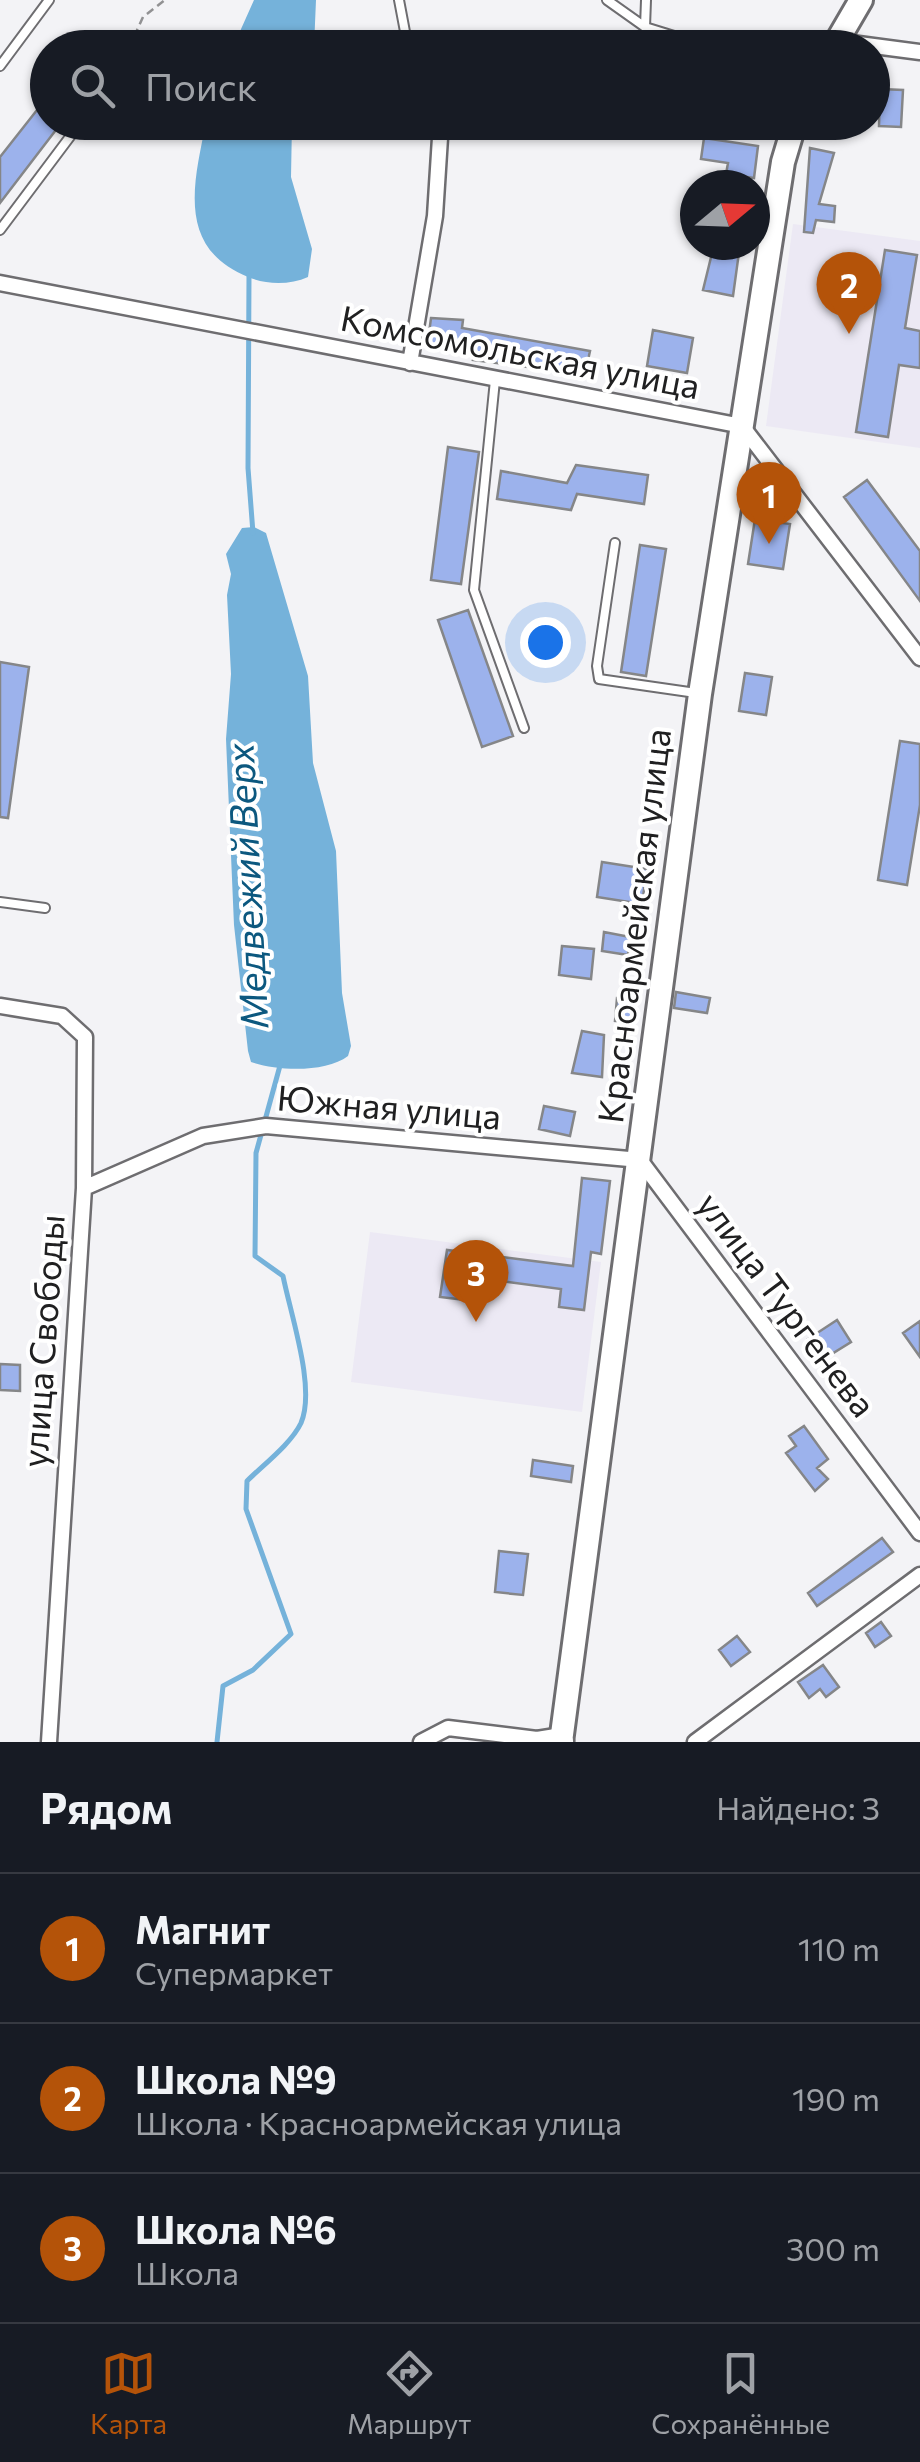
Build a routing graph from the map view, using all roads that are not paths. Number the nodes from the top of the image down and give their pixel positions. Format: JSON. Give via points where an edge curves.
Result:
{"nodes":[{"id":1,"x":49,"y":0,"type":"edge"},
{"id":2,"x":399,"y":0,"type":"edge"},
{"id":3,"x":606,"y":0,"type":"edge"},
{"id":4,"x":646,"y":0,"type":"edge"},
{"id":5,"x":861,"y":0,"type":"edge"},
{"id":6,"x":646,"y":27,"type":"junction"},
{"id":7,"x":405,"y":30,"type":"edge"},
{"id":8,"x":656,"y":30,"type":"edge"},
{"id":9,"x":843,"y":30,"type":"edge"},
{"id":10,"x":890,"y":49,"type":"edge"},
{"id":11,"x":920,"y":52,"type":"edge"},
{"id":12,"x":0,"y":66,"type":"edge"},
{"id":13,"x":68,"y":140,"type":"edge"},
{"id":14,"x":440,"y":140,"type":"edge"},
{"id":15,"x":790,"y":140,"type":"edge"},
{"id":16,"x":0,"y":230,"type":"edge"},
{"id":17,"x":0,"y":283,"type":"edge"},
{"id":18,"x":410,"y":363,"type":"junction"},
{"id":19,"x":495,"y":380,"type":"junction"},
{"id":20,"x":742,"y":426,"type":"junction"},
{"id":21,"x":616,"y":543,"type":"dead end"},
{"id":22,"x":920,"y":658,"type":"edge"},
{"id":23,"x":700,"y":694,"type":"junction"},
{"id":24,"x":524,"y":728,"type":"dead end"},
{"id":25,"x":0,"y":902,"type":"edge"},
{"id":26,"x":45,"y":908,"type":"dead end"},
{"id":27,"x":0,"y":1006,"type":"edge"},
{"id":28,"x":640,"y":1160,"type":"junction"},
{"id":29,"x":84,"y":1188,"type":"junction"},
{"id":30,"x":920,"y":1533,"type":"edge"},
{"id":31,"x":920,"y":1575,"type":"edge"},
{"id":32,"x":563,"y":1740,"type":"edge"},
{"id":33,"x":49,"y":1742,"type":"edge"},
{"id":34,"x":420,"y":1742,"type":"edge"},
{"id":35,"x":696,"y":1742,"type":"edge"}],
"edges":[{"from":1,"to":12,"type":"lane"},
{"from":2,"to":7,"type":"lane"},
{"from":3,"to":6,"type":"lane"},
{"from":4,"to":6,"type":"lane"},
{"from":5,"to":9,"type":"main road"},
{"from":6,"to":8,"type":"lane"},
{"from":10,"to":11,"type":"street"},
{"from":13,"to":16,"type":"lane"},
{"from":14,"to":18,"type":"street","via":[[435,216]]},
{"from":15,"to":20,"type":"main road","name":"Красноармейская улица"},
{"from":17,"to":18,"type":"street","name":"Комсомольская улица"},
{"from":18,"to":19,"type":"street","name":"Комсомольская улица"},
{"from":19,"to":20,"type":"street","name":"Комсомольская улица"},
{"from":19,"to":24,"type":"lane","via":[[474,590]]},
{"from":20,"to":22,"type":"street","name":"Комсомольская улица"},
{"from":20,"to":23,"type":"main road","name":"Красноармейская улица"},
{"from":21,"to":23,"type":"lane","via":[[596,666],[600,679]]},
{"from":23,"to":28,"type":"main road","name":"Красноармейская улица"},
{"from":25,"to":26,"type":"lane"},
{"from":27,"to":29,"type":"street","name":"улица Свободы","via":[[62,1016],[85,1037]]},
{"from":28,"to":29,"type":"street","name":"Южная улица","via":[[266,1126],[203,1136]]},
{"from":28,"to":30,"type":"street","name":"улица Тургенева"},
{"from":28,"to":32,"type":"main road","name":"Красноармейская улица"},
{"from":29,"to":33,"type":"street","name":"улица Свободы"},
{"from":31,"to":35,"type":"street"},
{"from":32,"to":34,"type":"street","via":[[448,1728]]}]}
